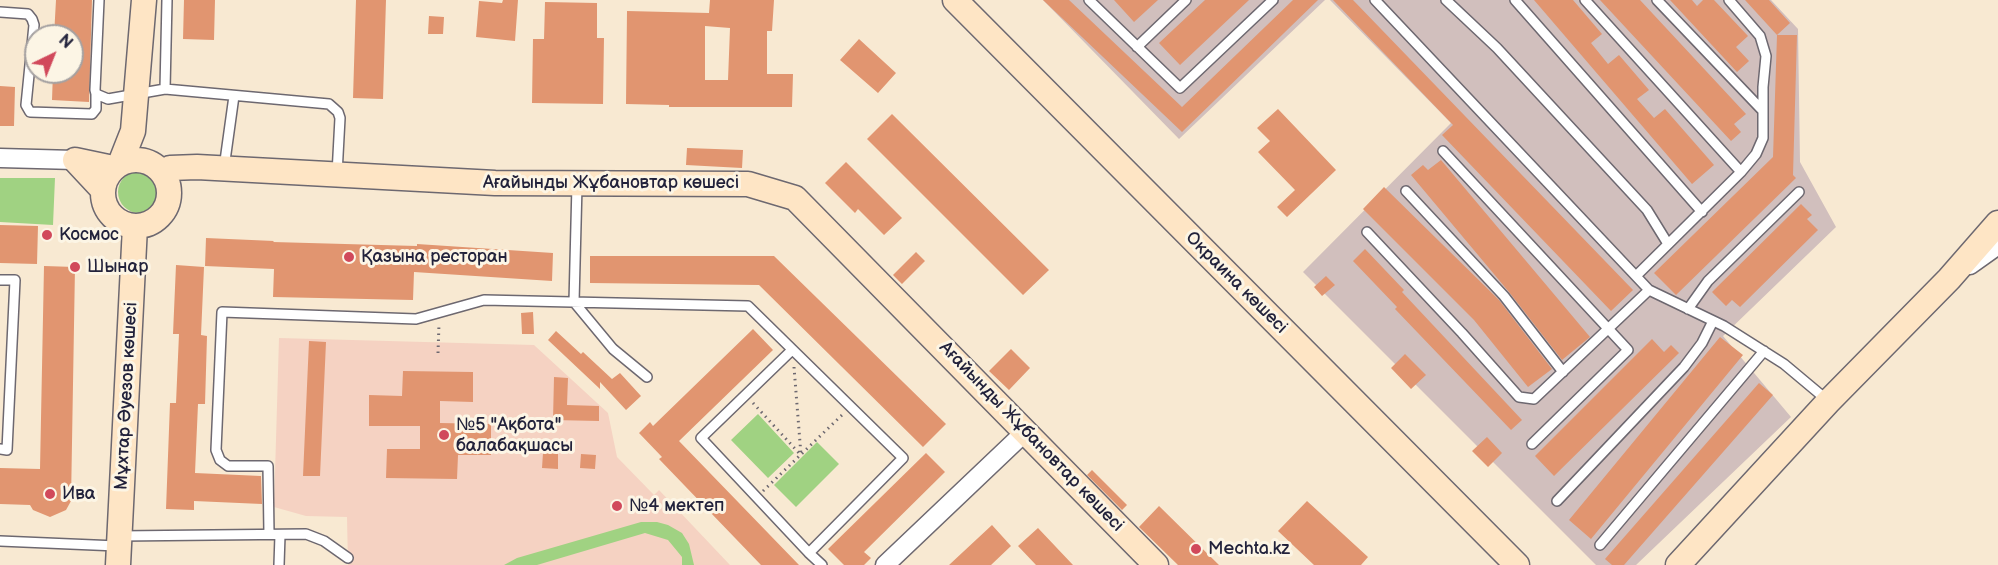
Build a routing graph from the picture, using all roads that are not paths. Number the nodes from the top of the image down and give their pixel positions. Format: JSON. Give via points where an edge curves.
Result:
{"nodes":[{"id":1,"x":99,"y":0,"type":"edge"},
{"id":2,"x":144,"y":0,"type":"edge"},
{"id":3,"x":167,"y":0,"type":"edge"},
{"id":4,"x":955,"y":0,"type":"edge"},
{"id":5,"x":1186,"y":0,"type":"edge"},
{"id":6,"x":1273,"y":0,"type":"edge"},
{"id":7,"x":1375,"y":0,"type":"edge"},
{"id":8,"x":1446,"y":0,"type":"edge"},
{"id":9,"x":1515,"y":0,"type":"edge"},
{"id":10,"x":1586,"y":0,"type":"edge"},
{"id":11,"x":1657,"y":0,"type":"edge"},
{"id":12,"x":1730,"y":0,"type":"edge"},
{"id":13,"x":1092,"y":1,"type":"edge"},
{"id":14,"x":0,"y":12,"type":"edge"},
{"id":15,"x":1137,"y":46,"type":"junction"},
{"id":16,"x":165,"y":89,"type":"junction"},
{"id":17,"x":138,"y":93,"type":"junction"},
{"id":18,"x":96,"y":94,"type":"junction"},
{"id":19,"x":234,"y":96,"type":"junction"},
{"id":20,"x":1763,"y":111,"type":"junction"},
{"id":21,"x":1443,"y":151,"type":"dead end"},
{"id":22,"x":0,"y":158,"type":"edge"},
{"id":23,"x":75,"y":160,"type":"junction"},
{"id":24,"x":125,"y":164,"type":"junction"},
{"id":25,"x":224,"y":168,"type":"junction"},
{"id":26,"x":1741,"y":172,"type":"junction"},
{"id":27,"x":164,"y":173,"type":"junction"},
{"id":28,"x":337,"y":174,"type":"junction"},
{"id":29,"x":577,"y":183,"type":"junction"},
{"id":30,"x":103,"y":190,"type":"junction"},
{"id":31,"x":1406,"y":191,"type":"dead end"},
{"id":32,"x":1799,"y":192,"type":"dead end"},
{"id":33,"x":1701,"y":212,"type":"junction"},
{"id":34,"x":1998,"y":223,"type":"edge"},
{"id":35,"x":135,"y":226,"type":"junction"},
{"id":36,"x":1366,"y":232,"type":"dead end"},
{"id":37,"x":1668,"y":244,"type":"junction"},
{"id":38,"x":1998,"y":245,"type":"edge"},
{"id":39,"x":1636,"y":276,"type":"junction"},
{"id":40,"x":1949,"y":279,"type":"junction"},
{"id":41,"x":0,"y":280,"type":"edge"},
{"id":42,"x":1649,"y":290,"type":"junction"},
{"id":43,"x":573,"y":302,"type":"junction"},
{"id":44,"x":1688,"y":309,"type":"junction"},
{"id":45,"x":1713,"y":321,"type":"junction"},
{"id":46,"x":1608,"y":329,"type":"junction"},
{"id":47,"x":792,"y":350,"type":"junction"},
{"id":48,"x":1764,"y":351,"type":"junction"},
{"id":49,"x":1563,"y":372,"type":"junction"},
{"id":50,"x":647,"y":376,"type":"dead end"},
{"id":51,"x":1828,"y":402,"type":"junction"},
{"id":52,"x":1025,"y":432,"type":"junction"},
{"id":53,"x":1532,"y":444,"type":"dead end"},
{"id":54,"x":0,"y":449,"type":"edge"},
{"id":55,"x":1557,"y":501,"type":"dead end"},
{"id":56,"x":274,"y":534,"type":"junction"},
{"id":57,"x":0,"y":541,"type":"edge"},
{"id":58,"x":1600,"y":545,"type":"dead end"},
{"id":59,"x":119,"y":549,"type":"edge"},
{"id":60,"x":809,"y":553,"type":"junction"},
{"id":61,"x":348,"y":558,"type":"dead end"},
{"id":62,"x":279,"y":565,"type":"edge"},
{"id":63,"x":822,"y":565,"type":"edge"},
{"id":64,"x":885,"y":565,"type":"edge"},
{"id":65,"x":1156,"y":565,"type":"edge"},
{"id":66,"x":1517,"y":565,"type":"edge"},
{"id":67,"x":1678,"y":565,"type":"edge"}],
"edges":[{"from":1,"to":18,"type":"lane"},
{"from":2,"to":17,"type":"street"},
{"from":3,"to":16,"type":"lane"},
{"from":4,"to":66,"type":"street","name":"Окраина көшесі"},
{"from":5,"to":15,"type":"lane"},
{"from":6,"to":15,"type":"lane","via":[[1180,88]]},
{"from":7,"to":39,"type":"lane"},
{"from":8,"to":37,"type":"lane","via":[[1497,48],[1647,210]]},
{"from":9,"to":33,"type":"lane"},
{"from":10,"to":26,"type":"lane"},
{"from":11,"to":20,"type":"lane"},
{"from":12,"to":20,"type":"lane","via":[[1760,36],[1766,56]]},
{"from":13,"to":15,"type":"lane"},
{"from":14,"to":18,"type":"lane","via":[[28,14],[34,25],[26,105],[30,112],[92,114]]},
{"from":16,"to":17,"type":"lane"},
{"from":16,"to":19,"type":"lane"},
{"from":17,"to":18,"type":"lane","via":[[108,99]]},
{"from":17,"to":24,"type":"street"},
{"from":19,"to":25,"type":"lane"},
{"from":19,"to":28,"type":"lane","via":[[329,104],[340,118]]},
{"from":20,"to":26,"type":"lane","via":[[1763,138]]},
{"from":21,"to":46,"type":"lane"},
{"from":22,"to":23,"type":"street"},
{"from":23,"to":24,"type":"street"},
{"from":23,"to":30,"type":"street"},
{"from":24,"to":27,"type":"street","via":[[155,165]]},
{"from":24,"to":30,"type":"street","via":[[106,178]]},
{"from":25,"to":27,"type":"street","name":"Ағайынды Жұбановтар көшесі","via":[[178,167]]},
{"from":25,"to":28,"type":"street","name":"Ағайынды Жұбановтар көшесі"},
{"from":26,"to":33,"type":"lane"},
{"from":27,"to":35,"type":"street","via":[[170,192],[167,207],[159,218]]},
{"from":28,"to":29,"type":"street","name":"Ағайынды Жұбановтар көшесі","via":[[495,183]]},
{"from":29,"to":43,"type":"lane"},
{"from":29,"to":52,"type":"street","name":"Ағайынды Жұбановтар көшесі","via":[[748,184],[795,198]]},
{"from":30,"to":35,"type":"street","via":[[104,202],[116,220]]},
{"from":31,"to":49,"type":"lane","via":[[1504,296]]},
{"from":32,"to":44,"type":"lane","via":[[1708,280]]},
{"from":33,"to":37,"type":"lane"},
{"from":34,"to":40,"type":"street"},
{"from":35,"to":59,"type":"street","name":"Мұхтар Әуезов көшесі"},
{"from":36,"to":49,"type":"lane","via":[[1519,397],[1534,399]]},
{"from":37,"to":39,"type":"lane"},
{"from":38,"to":40,"type":"street"},
{"from":39,"to":42,"type":"lane"},
{"from":40,"to":51,"type":"street"},
{"from":41,"to":54,"type":"lane","via":[[15,280],[7,450]]},
{"from":42,"to":44,"type":"lane"},
{"from":42,"to":46,"type":"lane"},
{"from":43,"to":47,"type":"lane","via":[[748,306]]},
{"from":43,"to":50,"type":"lane","via":[[613,349]]},
{"from":43,"to":56,"type":"lane","via":[[484,300],[416,319],[222,312],[216,450],[228,466],[268,466]]},
{"from":44,"to":45,"type":"lane"},
{"from":45,"to":48,"type":"lane"},
{"from":45,"to":55,"type":"lane","via":[[1684,367]]},
{"from":46,"to":49,"type":"lane"},
{"from":46,"to":53,"type":"lane","via":[[1628,350]]},
{"from":47,"to":60,"type":"lane","via":[[701,438]]},
{"from":47,"to":60,"type":"lane","via":[[903,458]]},
{"from":48,"to":51,"type":"lane"},
{"from":48,"to":58,"type":"lane"},
{"from":51,"to":67,"type":"street"},
{"from":52,"to":64,"type":"street"},
{"from":52,"to":65,"type":"street","name":"Ағайынды Жұбановтар көшесі"},
{"from":56,"to":59,"type":"lane"},
{"from":56,"to":61,"type":"lane","via":[[306,534]]},
{"from":56,"to":62,"type":"lane"},
{"from":57,"to":59,"type":"lane"},
{"from":60,"to":63,"type":"lane"}]}
